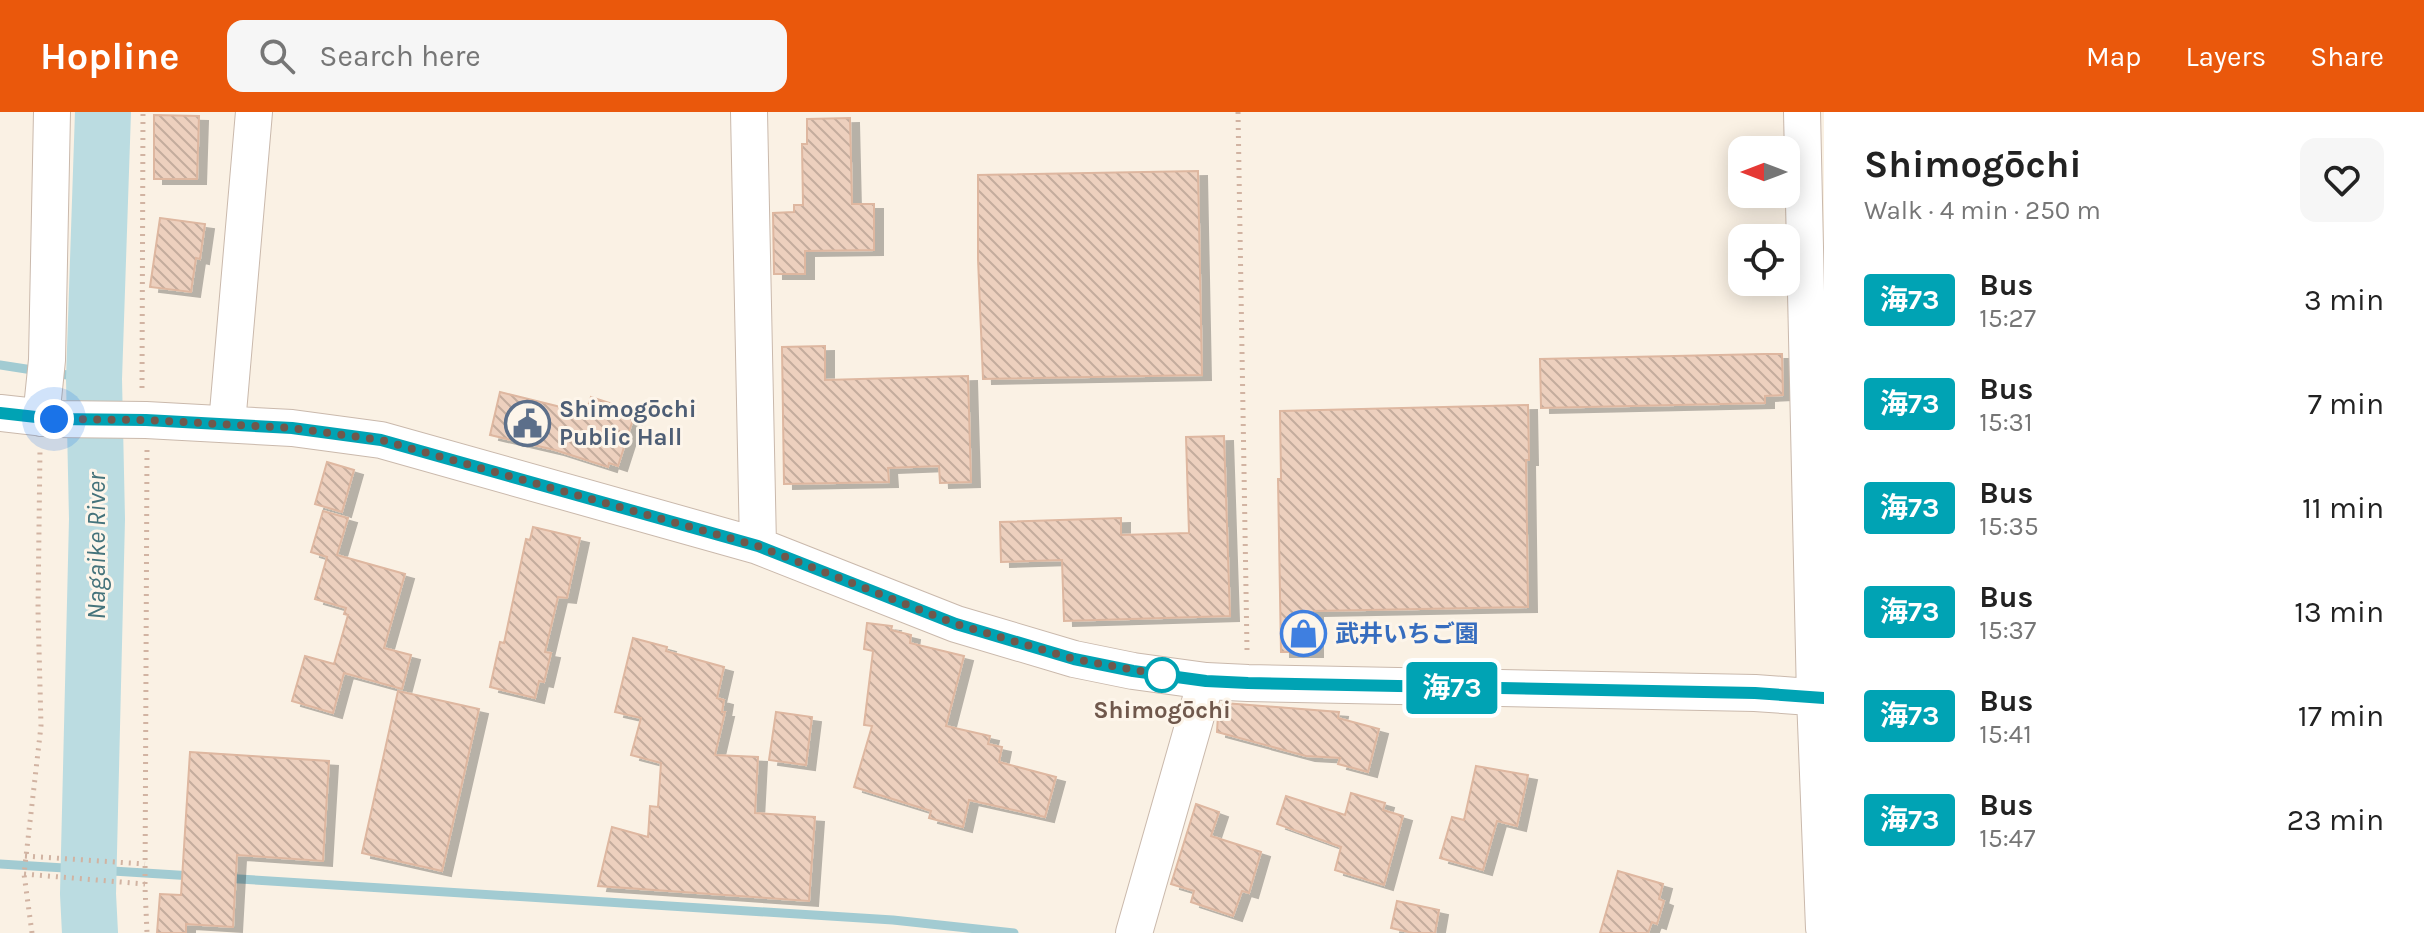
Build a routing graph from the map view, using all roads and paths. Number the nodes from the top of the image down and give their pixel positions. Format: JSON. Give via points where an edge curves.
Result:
{"nodes":[{"id":1,"x":52,"y":112,"type":"edge"},
{"id":2,"x":143,"y":112,"type":"edge"},
{"id":3,"x":254,"y":112,"type":"edge"},
{"id":4,"x":749,"y":112,"type":"edge"},
{"id":5,"x":1238,"y":112,"type":"edge"},
{"id":6,"x":1802,"y":112,"type":"edge"},
{"id":7,"x":47,"y":396,"type":"junction"},
{"id":8,"x":0,"y":413,"type":"edge"},
{"id":9,"x":139,"y":420,"type":"junction"},
{"id":10,"x":227,"y":424,"type":"junction"},
{"id":11,"x":758,"y":546,"type":"junction"},
{"id":12,"x":1206,"y":681,"type":"junction"},
{"id":13,"x":1248,"y":683,"type":"junction"},
{"id":14,"x":1820,"y":697,"type":"edge"},
{"id":15,"x":26,"y":855,"type":"junction"},
{"id":16,"x":145,"y":862,"type":"junction"},
{"id":17,"x":26,"y":875,"type":"junction"},
{"id":18,"x":145,"y":886,"type":"junction"},
{"id":19,"x":1138,"y":921,"type":"edge"},
{"id":20,"x":1824,"y":928,"type":"edge"},
{"id":21,"x":32,"y":933,"type":"edge"},
{"id":22,"x":147,"y":933,"type":"edge"}],
"edges":[{"from":1,"to":7,"type":"street"},
{"from":2,"to":9,"type":"path"},
{"from":3,"to":10,"type":"street"},
{"from":4,"to":11,"type":"street"},
{"from":5,"to":13,"type":"path"},
{"from":6,"to":14,"type":"street"},
{"from":7,"to":8,"type":"street"},
{"from":7,"to":9,"type":"street"},
{"from":7,"to":15,"type":"path","via":[[38,610],[41,726]]},
{"from":9,"to":10,"type":"street"},
{"from":9,"to":16,"type":"path"},
{"from":10,"to":11,"type":"street","via":[[381,440]]},
{"from":11,"to":12,"type":"street","via":[[970,628],[1074,659]]},
{"from":12,"to":13,"type":"street"},
{"from":12,"to":19,"type":"street"},
{"from":13,"to":14,"type":"street"},
{"from":14,"to":20,"type":"street"},
{"from":15,"to":16,"type":"path"},
{"from":15,"to":17,"type":"path"},
{"from":16,"to":18,"type":"path"},
{"from":17,"to":18,"type":"path"},
{"from":17,"to":21,"type":"path"},
{"from":18,"to":22,"type":"path"}]}
